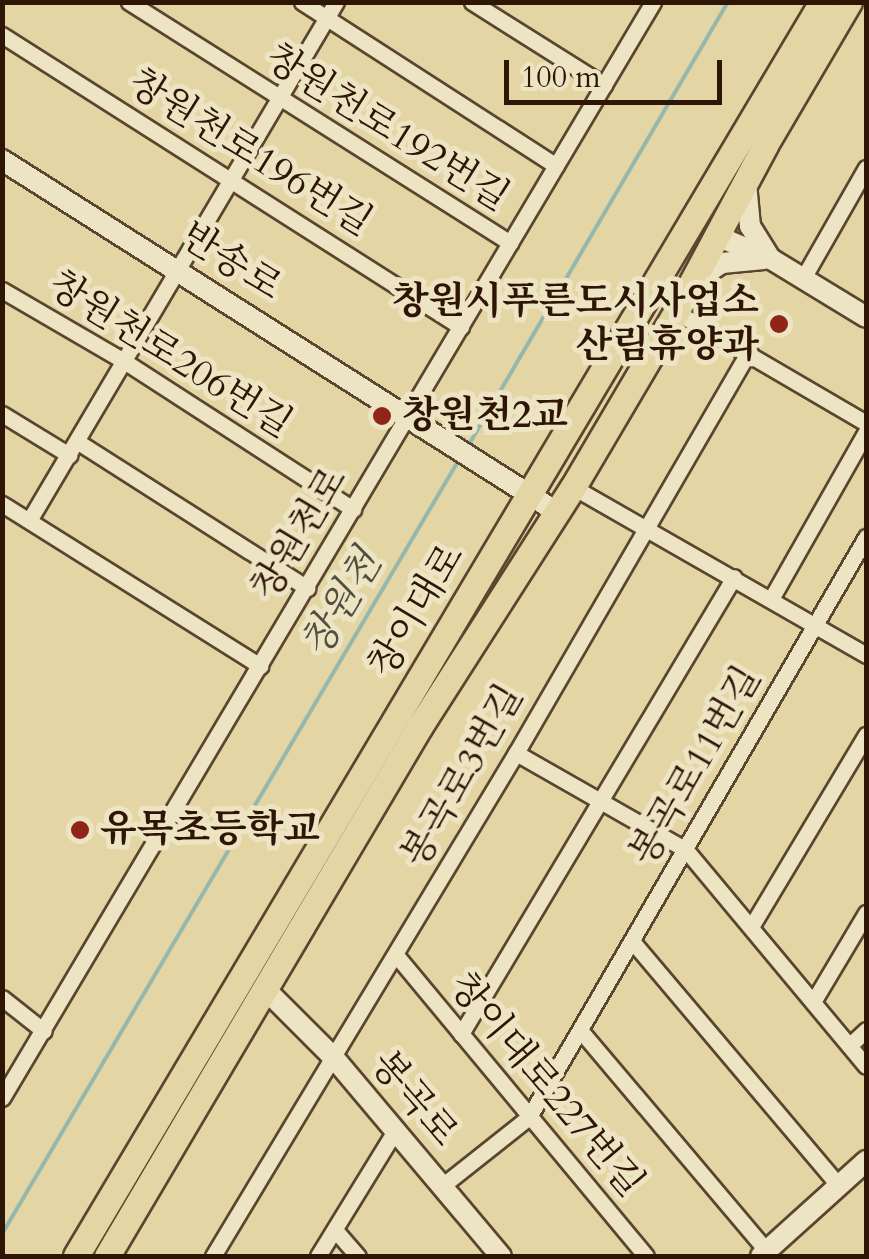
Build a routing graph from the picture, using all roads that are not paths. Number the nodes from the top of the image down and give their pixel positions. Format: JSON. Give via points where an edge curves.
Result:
{"nodes":[{"id":1,"x":129,"y":2,"type":"edge"},
{"id":2,"x":302,"y":2,"type":"edge"},
{"id":3,"x":336,"y":2,"type":"edge"},
{"id":4,"x":472,"y":2,"type":"edge"},
{"id":5,"x":822,"y":2,"type":"edge"},
{"id":6,"x":849,"y":2,"type":"edge"},
{"id":7,"x":651,"y":3,"type":"edge"},
{"id":8,"x":326,"y":17,"type":"junction"},
{"id":9,"x":2,"y":35,"type":"edge"},
{"id":10,"x":604,"y":85,"type":"junction"},
{"id":11,"x":279,"y":100,"type":"junction"},
{"id":12,"x":2,"y":160,"type":"edge"},
{"id":13,"x":556,"y":166,"type":"junction"},
{"id":14,"x":232,"y":178,"type":"junction"},
{"id":15,"x":864,"y":180,"type":"edge"},
{"id":16,"x":746,"y":183,"type":"junction"},
{"id":17,"x":717,"y":236,"type":"junction"},
{"id":18,"x":510,"y":243,"type":"junction"},
{"id":19,"x":771,"y":259,"type":"junction"},
{"id":20,"x":178,"y":270,"type":"junction"},
{"id":21,"x":802,"y":280,"type":"junction"},
{"id":22,"x":692,"y":282,"type":"junction"},
{"id":23,"x":2,"y":290,"type":"edge"},
{"id":24,"x":676,"y":312,"type":"junction"},
{"id":25,"x":866,"y":317,"type":"edge"},
{"id":26,"x":461,"y":327,"type":"junction"},
{"id":27,"x":749,"y":351,"type":"junction"},
{"id":28,"x":124,"y":361,"type":"junction"},
{"id":29,"x":2,"y":414,"type":"edge"},
{"id":30,"x":416,"y":420,"type":"junction"},
{"id":31,"x":866,"y":423,"type":"edge"},
{"id":32,"x":866,"y":432,"type":"edge"},
{"id":33,"x":73,"y":449,"type":"junction"},
{"id":34,"x":573,"y":487,"type":"junction"},
{"id":35,"x":523,"y":488,"type":"junction"},
{"id":36,"x":2,"y":504,"type":"edge"},
{"id":37,"x":353,"y":509,"type":"junction"},
{"id":38,"x":556,"y":511,"type":"junction"},
{"id":39,"x":30,"y":520,"type":"junction"},
{"id":40,"x":646,"y":526,"type":"junction"},
{"id":41,"x":865,"y":542,"type":"edge"},
{"id":42,"x":734,"y":578,"type":"junction"},
{"id":43,"x":307,"y":588,"type":"junction"},
{"id":44,"x":771,"y":599,"type":"junction"},
{"id":45,"x":815,"y":625,"type":"junction"},
{"id":46,"x":866,"y":655,"type":"edge"},
{"id":47,"x":260,"y":666,"type":"junction"},
{"id":48,"x":866,"y":735,"type":"edge"},
{"id":49,"x":516,"y":753,"type":"junction"},
{"id":50,"x":600,"y":804,"type":"junction"},
{"id":51,"x":686,"y":850,"type":"junction"},
{"id":52,"x":866,"y":914,"type":"edge"},
{"id":53,"x":750,"y":927,"type":"junction"},
{"id":54,"x":632,"y":941,"type":"junction"},
{"id":55,"x":396,"y":954,"type":"junction"},
{"id":56,"x":267,"y":992,"type":"junction"},
{"id":57,"x":2,"y":998,"type":"edge"},
{"id":58,"x":813,"y":1002,"type":"junction"},
{"id":59,"x":580,"y":1030,"type":"junction"},
{"id":60,"x":866,"y":1030,"type":"edge"},
{"id":61,"x":44,"y":1031,"type":"junction"},
{"id":62,"x":461,"y":1034,"type":"junction"},
{"id":63,"x":850,"y":1045,"type":"junction"},
{"id":64,"x":334,"y":1058,"type":"junction"},
{"id":65,"x":866,"y":1066,"type":"edge"},
{"id":66,"x":2,"y":1098,"type":"edge"},
{"id":67,"x":529,"y":1117,"type":"junction"},
{"id":68,"x":395,"y":1131,"type":"junction"},
{"id":69,"x":866,"y":1161,"type":"edge"},
{"id":70,"x":442,"y":1186,"type":"junction"},
{"id":71,"x":840,"y":1186,"type":"junction"},
{"id":72,"x":335,"y":1230,"type":"junction"},
{"id":73,"x":764,"y":1254,"type":"edge"},
{"id":74,"x":76,"y":1256,"type":"edge"},
{"id":75,"x":107,"y":1256,"type":"edge"},
{"id":76,"x":213,"y":1256,"type":"edge"},
{"id":77,"x":318,"y":1256,"type":"edge"},
{"id":78,"x":358,"y":1256,"type":"edge"},
{"id":79,"x":501,"y":1256,"type":"edge"},
{"id":80,"x":646,"y":1256,"type":"edge"}],
"edges":[{"from":1,"to":11,"type":"street","name":"창원천로192번길"},
{"from":2,"to":8,"type":"street"},
{"from":3,"to":8,"type":"street"},
{"from":4,"to":10,"type":"street"},
{"from":5,"to":35,"type":"main road","name":"창이대로"},
{"from":6,"to":16,"type":"main road","name":"창이대로"},
{"from":7,"to":10,"type":"street","name":"창원천로"},
{"from":8,"to":11,"type":"street"},
{"from":8,"to":13,"type":"street"},
{"from":9,"to":14,"type":"street","name":"창원천로196번길"},
{"from":10,"to":13,"type":"street","name":"창원천로"},
{"from":11,"to":14,"type":"street"},
{"from":11,"to":18,"type":"street","name":"창원천로192번길"},
{"from":12,"to":20,"type":"street","name":"반송로"},
{"from":13,"to":18,"type":"street","name":"창원천로"},
{"from":14,"to":20,"type":"street"},
{"from":14,"to":26,"type":"street","name":"창원천로196번길"},
{"from":15,"to":21,"type":"street"},
{"from":16,"to":17,"type":"main road","name":"창이대로"},
{"from":16,"to":19,"type":"street","via":[[750,226]]},
{"from":17,"to":19,"type":"street"},
{"from":17,"to":22,"type":"main road","name":"창이대로"},
{"from":18,"to":26,"type":"street","name":"창원천로"},
{"from":19,"to":21,"type":"street"},
{"from":19,"to":22,"type":"street","via":[[722,262]]},
{"from":20,"to":28,"type":"street"},
{"from":20,"to":30,"type":"street","name":"반송로"},
{"from":21,"to":25,"type":"street"},
{"from":22,"to":24,"type":"main road","name":"창이대로"},
{"from":23,"to":28,"type":"street","name":"창원천로206번길"},
{"from":24,"to":27,"type":"street"},
{"from":24,"to":34,"type":"main road","name":"창이대로"},
{"from":26,"to":30,"type":"street","name":"창원천로"},
{"from":27,"to":31,"type":"street"},
{"from":27,"to":40,"type":"street","name":"봉곡로3번길"},
{"from":28,"to":33,"type":"street"},
{"from":28,"to":37,"type":"street","name":"창원천로206번길"},
{"from":29,"to":33,"type":"street"},
{"from":30,"to":35,"type":"street","name":"반송로"},
{"from":30,"to":37,"type":"street","name":"창원천로"},
{"from":32,"to":44,"type":"street"},
{"from":33,"to":39,"type":"street"},
{"from":33,"to":43,"type":"street"},
{"from":34,"to":38,"type":"main road","name":"창이대로"},
{"from":34,"to":40,"type":"street"},
{"from":35,"to":38,"type":"street"},
{"from":35,"to":74,"type":"main road","name":"창이대로"},
{"from":36,"to":39,"type":"street"},
{"from":37,"to":43,"type":"street","name":"창원천로"},
{"from":38,"to":56,"type":"main road","name":"창이대로","via":[[420,726]]},
{"from":39,"to":47,"type":"street"},
{"from":40,"to":42,"type":"street"},
{"from":40,"to":49,"type":"street","name":"봉곡로3번길"},
{"from":41,"to":45,"type":"street","name":"봉곡로11번길"},
{"from":42,"to":44,"type":"street"},
{"from":42,"to":50,"type":"street"},
{"from":43,"to":47,"type":"street","name":"창원천로"},
{"from":44,"to":45,"type":"street"},
{"from":45,"to":46,"type":"street"},
{"from":45,"to":51,"type":"street","name":"봉곡로11번길"},
{"from":47,"to":61,"type":"street","name":"창원천로"},
{"from":48,"to":53,"type":"street"},
{"from":49,"to":50,"type":"street"},
{"from":49,"to":55,"type":"street","name":"봉곡로3번길"},
{"from":50,"to":51,"type":"street"},
{"from":50,"to":62,"type":"street"},
{"from":51,"to":53,"type":"street"},
{"from":51,"to":54,"type":"street","name":"봉곡로11번길"},
{"from":52,"to":58,"type":"street"},
{"from":53,"to":58,"type":"street"},
{"from":54,"to":59,"type":"street","name":"봉곡로11번길"},
{"from":54,"to":71,"type":"street"},
{"from":55,"to":62,"type":"street","name":"창이대로227번길"},
{"from":55,"to":64,"type":"street","name":"봉곡로3번길"},
{"from":56,"to":64,"type":"street","name":"봉곡로"},
{"from":56,"to":75,"type":"main road","name":"창이대로"},
{"from":57,"to":61,"type":"street"},
{"from":58,"to":63,"type":"street"},
{"from":59,"to":67,"type":"street","name":"봉곡로11번길"},
{"from":59,"to":73,"type":"street"},
{"from":60,"to":63,"type":"street"},
{"from":61,"to":66,"type":"street","name":"창원천로"},
{"from":62,"to":67,"type":"street","name":"창이대로227번길"},
{"from":63,"to":65,"type":"street"},
{"from":64,"to":68,"type":"street","name":"봉곡로"},
{"from":64,"to":76,"type":"street","name":"봉곡로3번길"},
{"from":67,"to":70,"type":"street","name":"봉곡로11번길"},
{"from":67,"to":80,"type":"street","name":"창이대로227번길"},
{"from":68,"to":70,"type":"street","name":"봉곡로"},
{"from":68,"to":72,"type":"street"},
{"from":69,"to":71,"type":"street"},
{"from":70,"to":79,"type":"street","name":"봉곡로"},
{"from":71,"to":73,"type":"street"},
{"from":72,"to":77,"type":"street"},
{"from":72,"to":78,"type":"street"}]}
